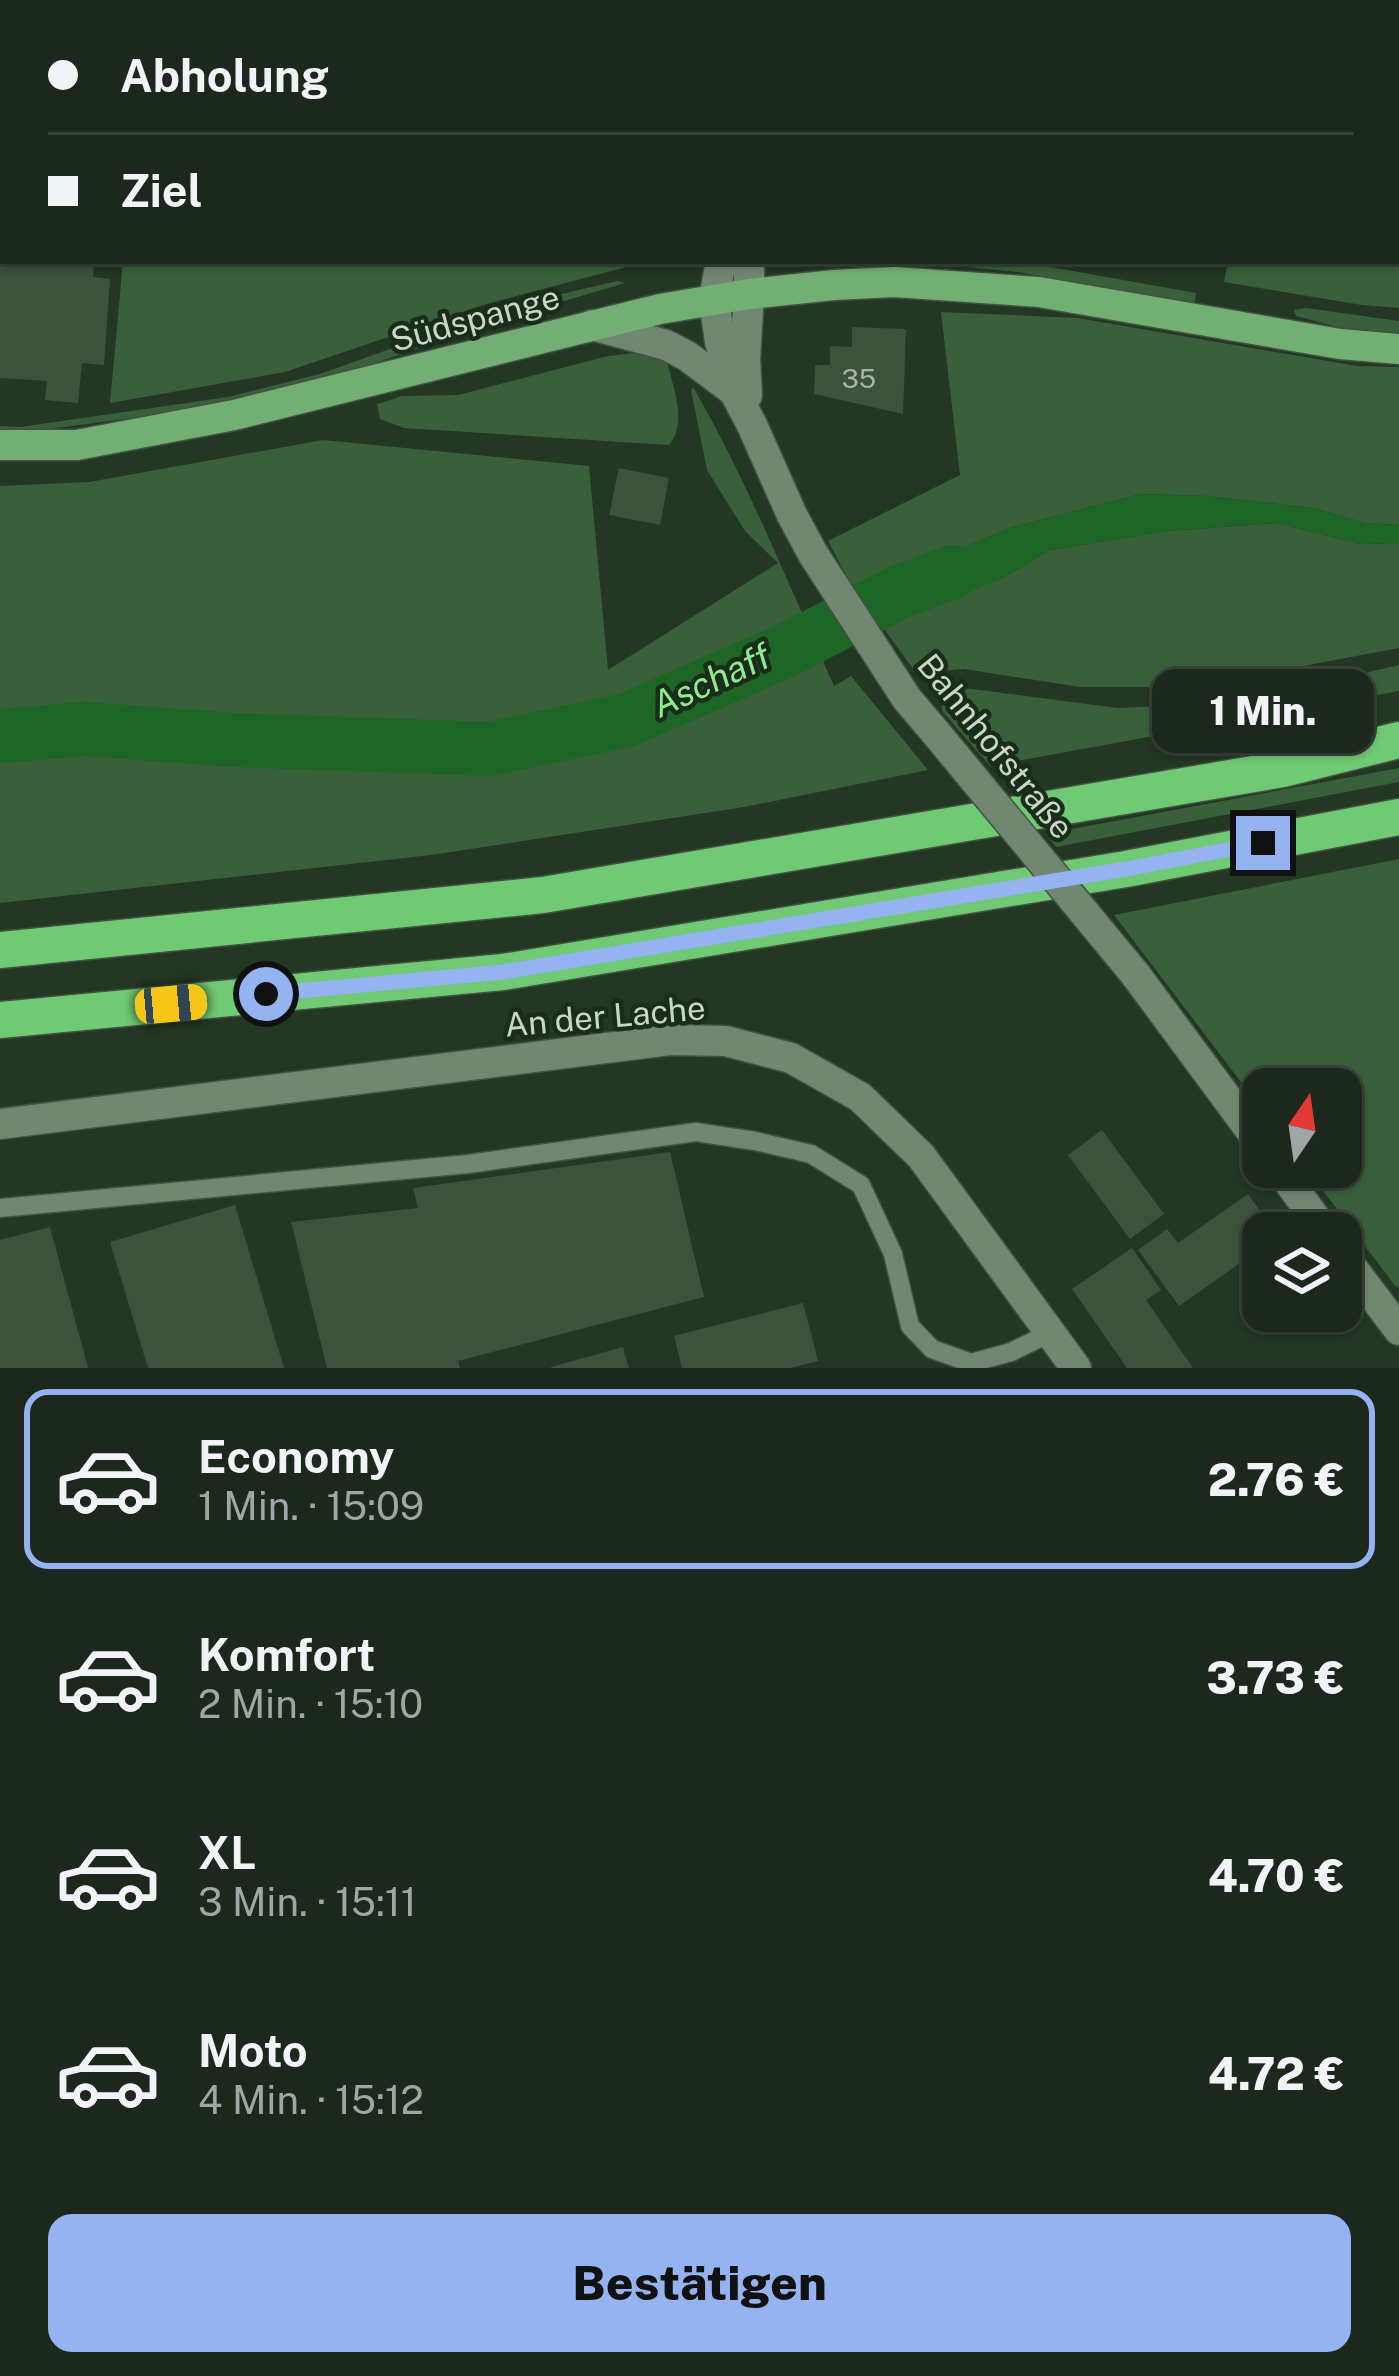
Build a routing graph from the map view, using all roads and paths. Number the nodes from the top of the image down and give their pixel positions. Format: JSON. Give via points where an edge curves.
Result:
{"nodes":[{"id":1,"x":721,"y":264,"type":"edge"},
{"id":2,"x":749,"y":264,"type":"edge"},
{"id":3,"x":749,"y":294,"type":"junction"},
{"id":4,"x":715,"y":299,"type":"junction"},
{"id":5,"x":592,"y":325,"type":"junction"},
{"id":6,"x":1399,"y":349,"type":"edge"},
{"id":7,"x":734,"y":391,"type":"junction"},
{"id":8,"x":752,"y":424,"type":"junction"},
{"id":9,"x":0,"y":445,"type":"edge"},
{"id":10,"x":1399,"y":740,"type":"edge"},
{"id":11,"x":1399,"y":817,"type":"edge"},
{"id":12,"x":0,"y":950,"type":"edge"},
{"id":13,"x":0,"y":1020,"type":"edge"},
{"id":14,"x":1242,"y":1118,"type":"edge"},
{"id":15,"x":0,"y":1124,"type":"edge"},
{"id":16,"x":0,"y":1208,"type":"edge"},
{"id":17,"x":1362,"y":1281,"type":"edge"},
{"id":18,"x":1399,"y":1330,"type":"edge"},
{"id":19,"x":1050,"y":1333,"type":"junction"},
{"id":20,"x":1076,"y":1368,"type":"edge"}],
"edges":[{"from":1,"to":4,"type":"street","name":"Bahnhofstraße"},
{"from":2,"to":3,"type":"street","name":"Bahnhofstraße"},
{"from":3,"to":4,"type":"main road","name":"Südspange"},
{"from":3,"to":6,"type":"main road","name":"Südspange","via":[[894,282],[1039,292]]},
{"from":3,"to":8,"type":"street","name":"Bahnhofstraße"},
{"from":4,"to":5,"type":"main road","name":"Südspange"},
{"from":4,"to":7,"type":"street","name":"Bahnhofstraße"},
{"from":5,"to":7,"type":"street","name":"Bahnhofstraße","via":[[666,345]]},
{"from":5,"to":9,"type":"main road","name":"Südspange","via":[[235,415],[77,445]]},
{"from":7,"to":8,"type":"street","name":"Bahnhofstraße"},
{"from":8,"to":14,"type":"street","name":"Bahnhofstraße","bridge":true,"via":[[813,554],[907,699],[1136,974]]},
{"from":10,"to":12,"type":"highway","via":[[1283,769],[543,895]]},
{"from":11,"to":13,"type":"highway","via":[[503,972]]},
{"from":15,"to":19,"type":"street","name":"An der Lache","via":[[670,1040],[726,1041],[791,1058],[860,1097],[921,1156]]},
{"from":16,"to":19,"type":"lane","via":[[468,1164],[696,1132],[811,1154],[861,1185],[893,1254],[910,1326],[932,1349],[971,1364]]},
{"from":17,"to":18,"type":"street"},
{"from":19,"to":20,"type":"street","name":"An der Lache"}]}
